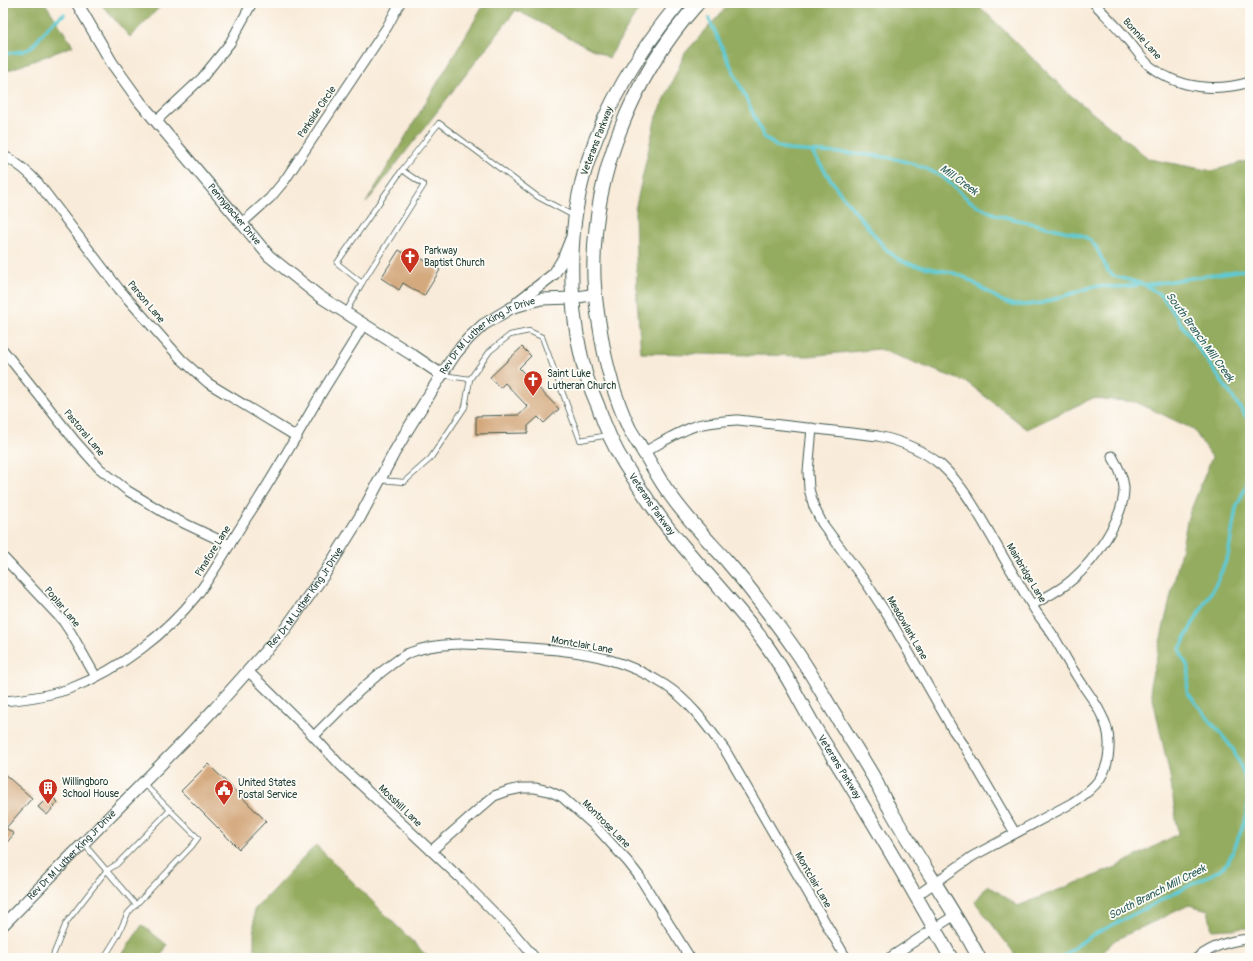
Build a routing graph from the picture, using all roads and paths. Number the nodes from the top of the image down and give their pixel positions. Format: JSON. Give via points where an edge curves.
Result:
{"nodes":[{"id":1,"x":77,"y":3,"type":"edge"},
{"id":2,"x":252,"y":3,"type":"edge"},
{"id":3,"x":400,"y":3,"type":"edge"},
{"id":4,"x":679,"y":3,"type":"edge"},
{"id":5,"x":698,"y":3,"type":"edge"},
{"id":6,"x":1094,"y":3,"type":"edge"},
{"id":7,"x":1250,"y":82,"type":"edge"},
{"id":8,"x":156,"y":121,"type":"junction"},
{"id":9,"x":3,"y":155,"type":"edge"},
{"id":10,"x":402,"y":170,"type":"junction"},
{"id":11,"x":575,"y":222,"type":"junction"},
{"id":12,"x":241,"y":224,"type":"junction"},
{"id":13,"x":362,"y":283,"type":"junction"},
{"id":14,"x":595,"y":294,"type":"junction"},
{"id":15,"x":573,"y":298,"type":"junction"},
{"id":16,"x":512,"y":308,"type":"junction"},
{"id":17,"x":345,"y":313,"type":"junction"},
{"id":18,"x":364,"y":324,"type":"junction"},
{"id":19,"x":3,"y":350,"type":"edge"},
{"id":20,"x":442,"y":375,"type":"junction"},
{"id":21,"x":470,"y":379,"type":"junction"},
{"id":22,"x":812,"y":428,"type":"junction"},
{"id":23,"x":609,"y":435,"type":"junction"},
{"id":24,"x":297,"y":437,"type":"junction"},
{"id":25,"x":644,"y":452,"type":"junction"},
{"id":26,"x":1112,"y":456,"type":"dead end"},
{"id":27,"x":380,"y":480,"type":"junction"},
{"id":28,"x":230,"y":545,"type":"junction"},
{"id":29,"x":3,"y":557,"type":"edge"},
{"id":30,"x":1032,"y":605,"type":"junction"},
{"id":31,"x":248,"y":671,"type":"junction"},
{"id":32,"x":96,"y":677,"type":"junction"},
{"id":33,"x":3,"y":701,"type":"edge"},
{"id":34,"x":314,"y":736,"type":"junction"},
{"id":35,"x":143,"y":783,"type":"junction"},
{"id":36,"x":170,"y":810,"type":"junction"},
{"id":37,"x":1015,"y":833,"type":"junction"},
{"id":38,"x":84,"y":844,"type":"junction"},
{"id":39,"x":431,"y":851,"type":"junction"},
{"id":40,"x":106,"y":870,"type":"junction"},
{"id":41,"x":934,"y":882,"type":"junction"},
{"id":42,"x":916,"y":896,"type":"junction"},
{"id":43,"x":136,"y":905,"type":"junction"},
{"id":44,"x":955,"y":915,"type":"junction"},
{"id":45,"x":5,"y":919,"type":"edge"},
{"id":46,"x":935,"y":929,"type":"junction"},
{"id":47,"x":1250,"y":939,"type":"edge"},
{"id":48,"x":52,"y":958,"type":"edge"},
{"id":49,"x":104,"y":958,"type":"edge"},
{"id":50,"x":535,"y":958,"type":"edge"},
{"id":51,"x":690,"y":958,"type":"edge"},
{"id":52,"x":846,"y":958,"type":"edge"},
{"id":53,"x":889,"y":958,"type":"edge"},
{"id":54,"x":951,"y":958,"type":"edge"},
{"id":55,"x":979,"y":958,"type":"edge"},
{"id":56,"x":1197,"y":958,"type":"edge"}],
"edges":[{"from":1,"to":8,"type":"street","name":"Pennypacker Drive","via":[[112,63]]},
{"from":2,"to":8,"type":"street","via":[[230,43],[202,78]]},
{"from":3,"to":12,"type":"street","name":"Parkside Circle","via":[[387,27],[285,180],[270,198]]},
{"from":4,"to":11,"type":"main road","name":"Veterans Parkway","via":[[632,66],[607,113],[584,174]]},
{"from":5,"to":14,"type":"main road","name":"Veterans Parkway","via":[[663,46],[623,121],[613,146],[596,227]]},
{"from":6,"to":7,"type":"street","name":"Bonnie Lane","via":[[1150,66],[1162,74],[1201,88],[1228,88]]},
{"from":8,"to":12,"type":"street","name":"Pennypacker Drive"},
{"from":9,"to":24,"type":"street","name":"Parson Lane","via":[[22,167],[38,183],[119,289],[181,359],[208,383]]},
{"from":10,"to":11,"type":"lane","via":[[439,123]]},
{"from":10,"to":13,"type":"lane","via":[[424,185]]},
{"from":10,"to":13,"type":"lane","via":[[338,263]]},
{"from":11,"to":15,"type":"main road","name":"Veterans Parkway"},
{"from":11,"to":16,"type":"street","via":[[563,259],[554,274]]},
{"from":12,"to":17,"type":"street","name":"Pennypacker Drive","via":[[285,270]]},
{"from":13,"to":17,"type":"lane"},
{"from":14,"to":15,"type":"street","name":"Rev Dr M Luther King Jr Drive"},
{"from":14,"to":25,"type":"main road","name":"Veterans Parkway","via":[[608,372],[630,430]]},
{"from":15,"to":16,"type":"street","name":"Rev Dr M Luther King Jr Drive","via":[[541,299]]},
{"from":15,"to":23,"type":"main road","name":"Veterans Parkway","via":[[587,378]]},
{"from":16,"to":20,"type":"street","name":"Rev Dr M Luther King Jr Drive","via":[[483,325],[469,338]]},
{"from":17,"to":18,"type":"street","name":"Pennypacker Drive"},
{"from":18,"to":20,"type":"street","name":"Pennypacker Drive"},
{"from":18,"to":24,"type":"street","name":"Pinafore Lane"},
{"from":19,"to":28,"type":"street","name":"Pastoral Lane","via":[[99,468],[128,491],[173,518]]},
{"from":20,"to":21,"type":"lane"},
{"from":20,"to":27,"type":"street","name":"Rev Dr M Luther King Jr Drive","via":[[395,450]]},
{"from":21,"to":23,"type":"lane","via":[[490,351],[510,335],[529,331],[542,337],[580,440]]},
{"from":21,"to":27,"type":"lane","via":[[465,407],[430,459],[404,482]]},
{"from":22,"to":25,"type":"street","name":"Mainbridge Lane","via":[[738,420],[716,422],[697,426]]},
{"from":22,"to":30,"type":"street","name":"Mainbridge Lane","via":[[896,440],[926,454],[940,465],[964,491]]},
{"from":22,"to":37,"type":"street","name":"Meadowlark Lane","via":[[809,489],[819,518],[888,616]]},
{"from":23,"to":42,"type":"main road","name":"Veterans Parkway","via":[[625,465],[658,515],[726,594],[777,660],[797,698]]},
{"from":24,"to":28,"type":"street","name":"Pinafore Lane"},
{"from":25,"to":41,"type":"main road","name":"Veterans Parkway","via":[[674,501],[725,559],[799,655]]},
{"from":26,"to":30,"type":"street","via":[[1122,475],[1124,487],[1114,524],[1099,549],[1078,575]]},
{"from":27,"to":31,"type":"street","name":"Rev Dr M Luther King Jr Drive","via":[[325,574],[286,628]]},
{"from":28,"to":32,"type":"street","name":"Pinafore Lane","via":[[189,605],[172,623],[144,646]]},
{"from":29,"to":32,"type":"street","name":"Poplar Lane","via":[[63,621]]},
{"from":30,"to":37,"type":"street","name":"Mainbridge Lane","via":[[1101,714],[1107,727],[1108,756],[1105,770],[1086,794]]},
{"from":31,"to":34,"type":"street","name":"Mosshill Lane"},
{"from":31,"to":35,"type":"street","name":"Rev Dr M Luther King Jr Drive"},
{"from":32,"to":33,"type":"street","name":"Pinafore Lane","via":[[52,694]]},
{"from":34,"to":39,"type":"street","name":"Mosshill Lane","via":[[341,766]]},
{"from":34,"to":52,"type":"street","name":"Montclair Lane","via":[[374,677],[408,653],[436,645],[499,646],[571,652],[607,659],[639,671],[668,686],[680,697],[704,721],[725,750]]},
{"from":35,"to":36,"type":"lane"},
{"from":35,"to":38,"type":"street","name":"Rev Dr M Luther King Jr Drive"},
{"from":36,"to":40,"type":"lane","via":[[117,864]]},
{"from":36,"to":43,"type":"lane","via":[[198,838]]},
{"from":37,"to":41,"type":"street","name":"Mainbridge Lane","via":[[973,856]]},
{"from":38,"to":40,"type":"lane"},
{"from":38,"to":45,"type":"street","name":"Rev Dr M Luther King Jr Drive"},
{"from":39,"to":50,"type":"street","name":"Mosshill Lane","via":[[504,923]]},
{"from":39,"to":51,"type":"street","name":"Montrose Lane","via":[[494,796],[522,788],[549,791],[562,797],[598,829],[628,862]]},
{"from":40,"to":43,"type":"lane"},
{"from":40,"to":48,"type":"lane","via":[[66,923]]},
{"from":41,"to":42,"type":"street","name":"Mainbridge Lane"},
{"from":41,"to":44,"type":"main road","name":"Veterans Parkway"},
{"from":42,"to":46,"type":"main road","name":"Veterans Parkway"},
{"from":43,"to":49,"type":"lane","via":[[128,913]]},
{"from":44,"to":46,"type":"street"},
{"from":44,"to":55,"type":"main road","name":"Veterans Parkway"},
{"from":46,"to":53,"type":"street"},
{"from":46,"to":54,"type":"main road","name":"Veterans Parkway"},
{"from":47,"to":56,"type":"street","via":[[1222,944]]}]}
